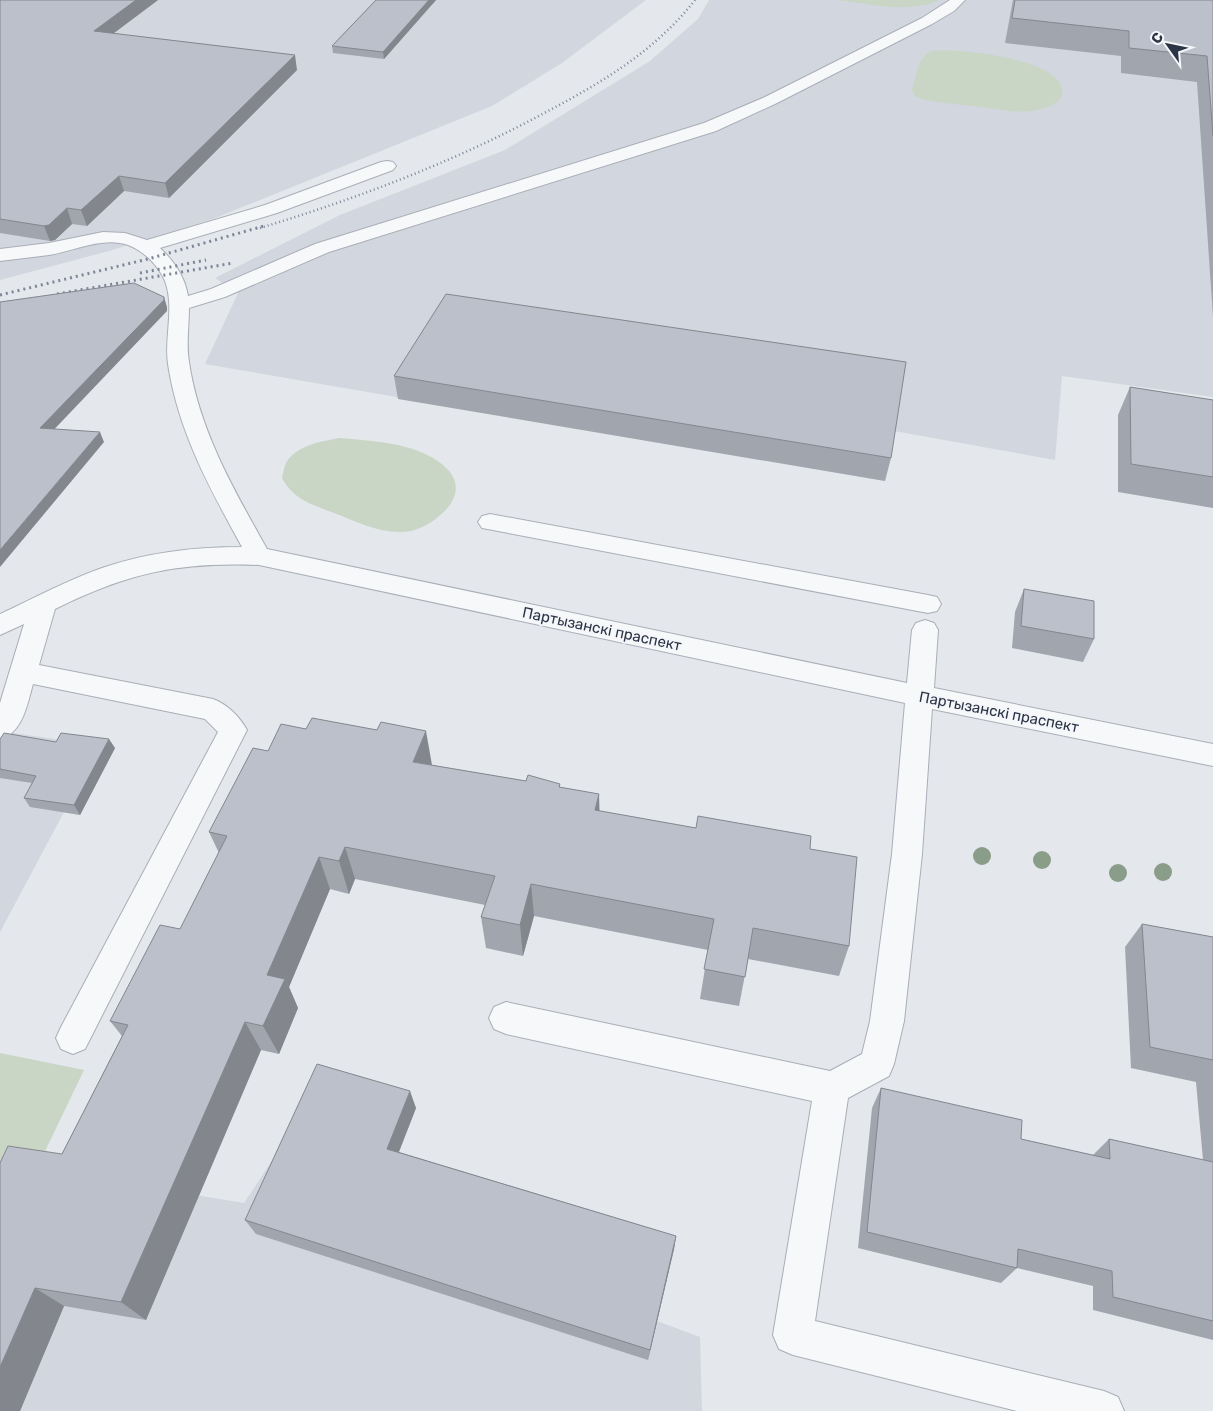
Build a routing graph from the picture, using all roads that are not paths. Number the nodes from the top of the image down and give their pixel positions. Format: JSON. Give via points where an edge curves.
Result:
{"nodes":[{"id":1,"x":958,"y":0,"type":"edge"},
{"id":2,"x":387,"y":166,"type":"dead end"},
{"id":3,"x":146,"y":246,"type":"junction"},
{"id":4,"x":0,"y":255,"type":"edge"},
{"id":5,"x":179,"y":305,"type":"junction"},
{"id":6,"x":490,"y":522,"type":"dead end"},
{"id":7,"x":259,"y":556,"type":"junction"},
{"id":8,"x":43,"y":605,"type":"junction"},
{"id":9,"x":0,"y":625,"type":"edge"},
{"id":10,"x":23,"y":672,"type":"junction"},
{"id":11,"x":921,"y":696,"type":"junction"},
{"id":12,"x":0,"y":729,"type":"edge"},
{"id":13,"x":1213,"y":755,"type":"edge"},
{"id":14,"x":506,"y":1018,"type":"dead end"},
{"id":15,"x":73,"y":1038,"type":"dead end"},
{"id":16,"x":832,"y":1088,"type":"junction"},
{"id":17,"x":1009,"y":1400,"type":"edge"},
{"id":18,"x":1104,"y":1411,"type":"edge"}],
"edges":[{"from":1,"to":5,"type":"street","via":[[915,27],[772,100],[710,127],[322,248],[218,293]]},
{"from":2,"to":3,"type":"street","via":[[271,209]]},
{"from":3,"to":4,"type":"street","via":[[132,240],[98,239]]},
{"from":3,"to":5,"type":"street","via":[[167,267]]},
{"from":5,"to":7,"type":"street","via":[[177,362],[196,433],[218,482]]},
{"from":6,"to":11,"type":"street","via":[[926,617]]},
{"from":7,"to":8,"type":"street","name":"Партызанскі праспект","via":[[210,554],[176,557],[90,583]]},
{"from":7,"to":11,"type":"street","name":"Партызанскі праспект"},
{"from":8,"to":9,"type":"street","name":"Партызанскі праспект"},
{"from":8,"to":10,"type":"street"},
{"from":10,"to":12,"type":"street","via":[[10,716]]},
{"from":10,"to":15,"type":"street","via":[[213,710],[233,730]]},
{"from":11,"to":13,"type":"street","name":"Партызанскі праспект"},
{"from":11,"to":16,"type":"street","via":[[907,854],[887,1021],[877,1064]]},
{"from":14,"to":16,"type":"street"},
{"from":16,"to":17,"type":"street","via":[[793,1335]]},
{"from":17,"to":18,"type":"street"}]}
